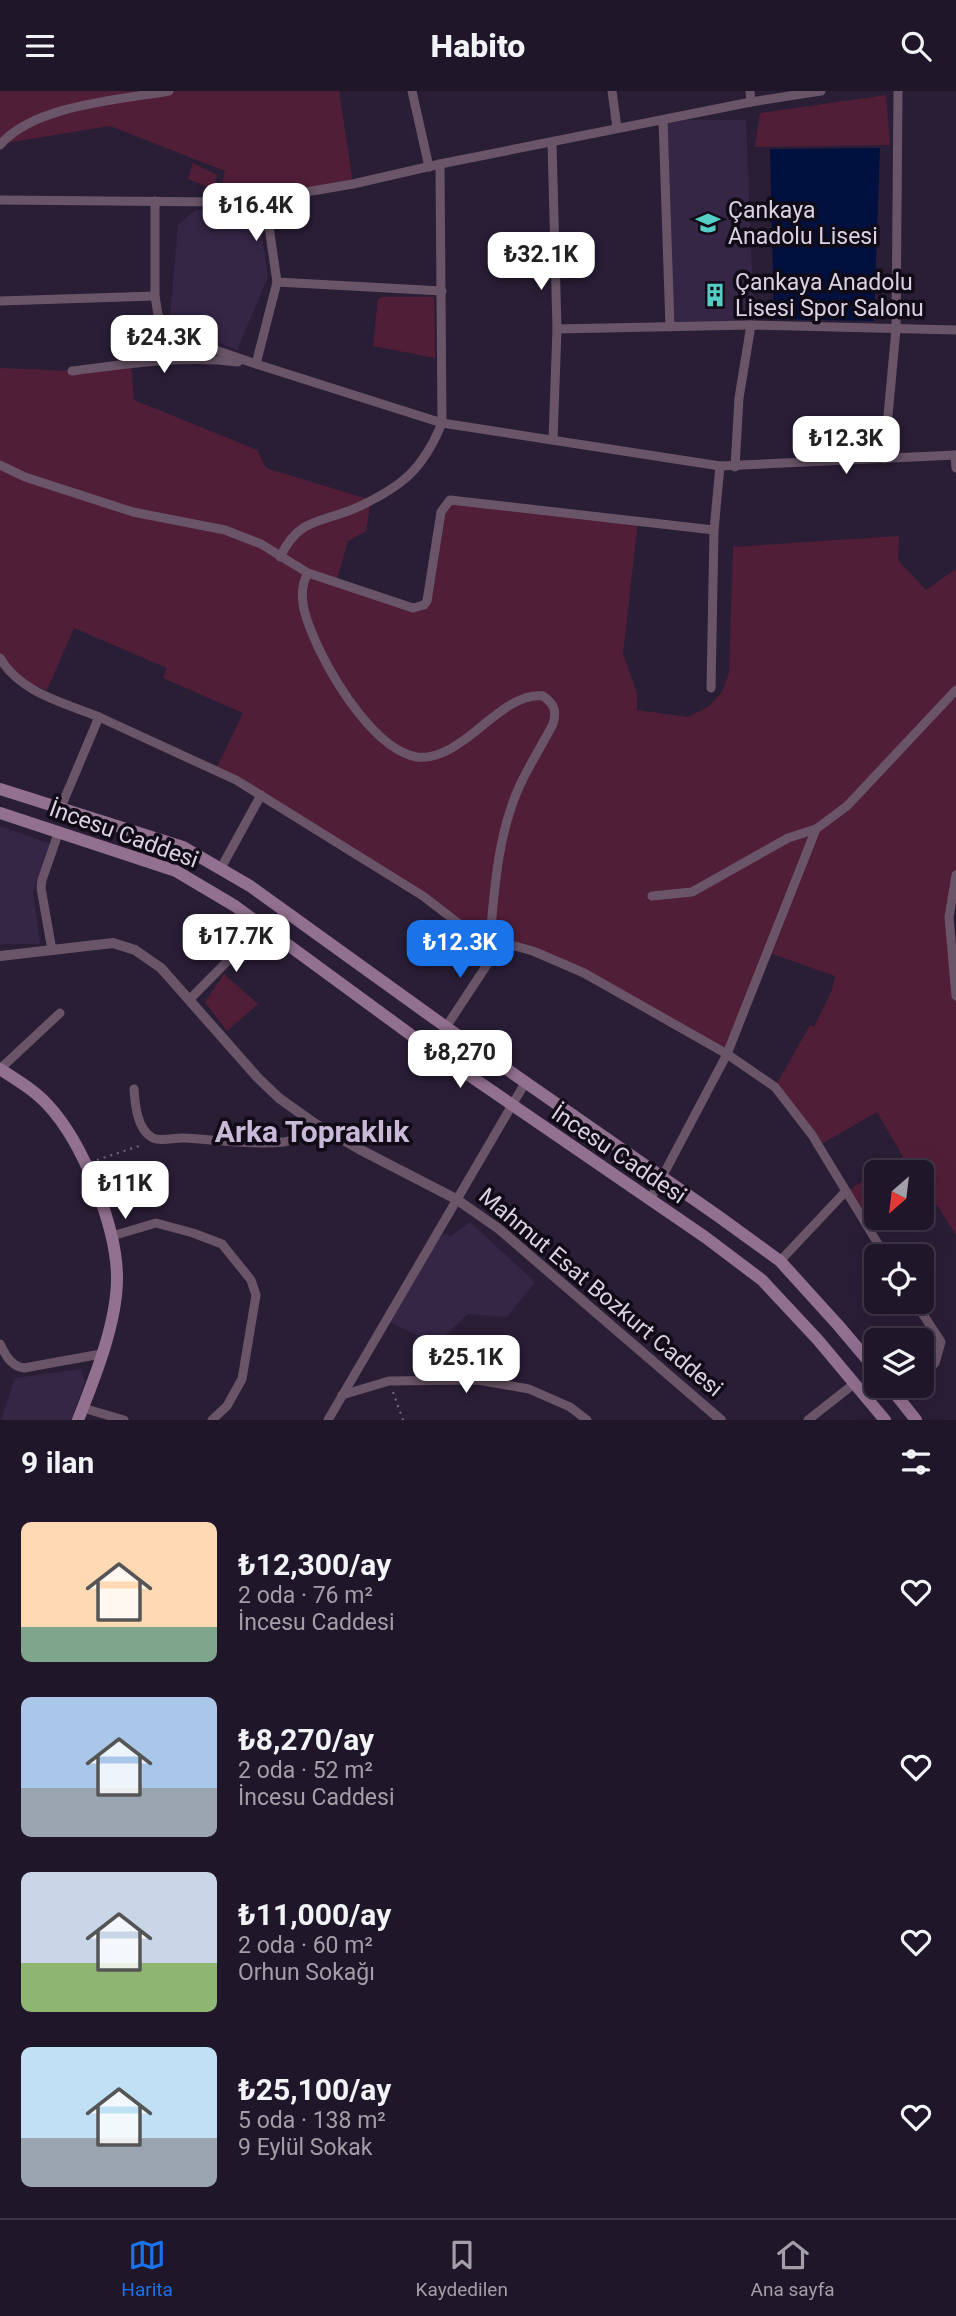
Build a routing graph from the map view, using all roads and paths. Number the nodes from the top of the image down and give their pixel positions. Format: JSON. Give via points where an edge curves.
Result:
{"nodes":[{"id":1,"x":169,"y":91,"type":"edge"},
{"id":2,"x":412,"y":91,"type":"edge"},
{"id":3,"x":612,"y":91,"type":"edge"},
{"id":4,"x":750,"y":91,"type":"edge"},
{"id":5,"x":821,"y":91,"type":"edge"},
{"id":6,"x":898,"y":91,"type":"edge"},
{"id":7,"x":751,"y":102,"type":"junction"},
{"id":8,"x":663,"y":120,"type":"junction"},
{"id":9,"x":617,"y":128,"type":"junction"},
{"id":10,"x":552,"y":143,"type":"junction"},
{"id":11,"x":0,"y":145,"type":"edge"},
{"id":12,"x":440,"y":165,"type":"junction"},
{"id":13,"x":429,"y":167,"type":"junction"},
{"id":14,"x":0,"y":199,"type":"edge"},
{"id":15,"x":265,"y":199,"type":"junction"},
{"id":16,"x":155,"y":201,"type":"junction"},
{"id":17,"x":276,"y":282,"type":"junction"},
{"id":18,"x":442,"y":291,"type":"junction"},
{"id":19,"x":155,"y":296,"type":"junction"},
{"id":20,"x":0,"y":301,"type":"edge"},
{"id":21,"x":751,"y":325,"type":"junction"},
{"id":22,"x":670,"y":327,"type":"junction"},
{"id":23,"x":557,"y":329,"type":"junction"},
{"id":24,"x":895,"y":329,"type":"junction"},
{"id":25,"x":956,"y":330,"type":"edge"},
{"id":26,"x":256,"y":364,"type":"junction"},
{"id":27,"x":72,"y":371,"type":"dead end"},
{"id":28,"x":442,"y":423,"type":"junction"},
{"id":29,"x":553,"y":440,"type":"junction"},
{"id":30,"x":955,"y":455,"type":"edge"},
{"id":31,"x":884,"y":460,"type":"junction"},
{"id":32,"x":0,"y":465,"type":"edge"},
{"id":33,"x":720,"y":466,"type":"junction"},
{"id":34,"x":735,"y":467,"type":"junction"},
{"id":35,"x":956,"y":468,"type":"edge"},
{"id":36,"x":714,"y":530,"type":"junction"},
{"id":37,"x":280,"y":557,"type":"junction"},
{"id":38,"x":308,"y":573,"type":"junction"},
{"id":39,"x":0,"y":658,"type":"edge"},
{"id":40,"x":711,"y":688,"type":"dead end"},
{"id":41,"x":956,"y":690,"type":"edge"},
{"id":42,"x":99,"y":717,"type":"junction"},
{"id":43,"x":0,"y":789,"type":"edge"},
{"id":44,"x":261,"y":795,"type":"junction"},
{"id":45,"x":61,"y":807,"type":"junction"},
{"id":46,"x":0,"y":813,"type":"edge"},
{"id":47,"x":816,"y":829,"type":"junction"},
{"id":48,"x":59,"y":831,"type":"junction"},
{"id":49,"x":221,"y":868,"type":"junction"},
{"id":50,"x":956,"y":875,"type":"edge"},
{"id":51,"x":652,"y":896,"type":"dead end"},
{"id":52,"x":262,"y":926,"type":"junction"},
{"id":53,"x":490,"y":938,"type":"junction"},
{"id":54,"x":498,"y":948,"type":"junction"},
{"id":55,"x":52,"y":950,"type":"junction"},
{"id":56,"x":0,"y":956,"type":"edge"},
{"id":57,"x":956,"y":996,"type":"edge"},
{"id":58,"x":189,"y":1000,"type":"junction"},
{"id":59,"x":60,"y":1013,"type":"dead end"},
{"id":60,"x":446,"y":1027,"type":"junction"},
{"id":61,"x":727,"y":1054,"type":"junction"},
{"id":62,"x":0,"y":1069,"type":"edge"},
{"id":63,"x":525,"y":1083,"type":"junction"},
{"id":64,"x":134,"y":1089,"type":"dead end"},
{"id":65,"x":510,"y":1105,"type":"junction"},
{"id":66,"x":314,"y":1123,"type":"junction"},
{"id":67,"x":156,"y":1140,"type":"junction"},
{"id":68,"x":85,"y":1164,"type":"junction"},
{"id":69,"x":662,"y":1178,"type":"junction"},
{"id":70,"x":845,"y":1192,"type":"junction"},
{"id":71,"x":456,"y":1199,"type":"junction"},
{"id":72,"x":650,"y":1200,"type":"junction"},
{"id":73,"x":112,"y":1236,"type":"junction"},
{"id":74,"x":878,"y":1244,"type":"edge"},
{"id":75,"x":780,"y":1261,"type":"junction"},
{"id":76,"x":934,"y":1331,"type":"edge"},
{"id":77,"x":0,"y":1344,"type":"edge"},
{"id":78,"x":101,"y":1354,"type":"junction"},
{"id":79,"x":864,"y":1356,"type":"edge"},
{"id":80,"x":934,"y":1364,"type":"edge"},
{"id":81,"x":389,"y":1381,"type":"junction"},
{"id":82,"x":855,"y":1383,"type":"junction"},
{"id":83,"x":342,"y":1395,"type":"junction"},
{"id":84,"x":899,"y":1398,"type":"edge"},
{"id":85,"x":81,"y":1414,"type":"edge"},
{"id":86,"x":124,"y":1420,"type":"edge"},
{"id":87,"x":212,"y":1420,"type":"edge"},
{"id":88,"x":328,"y":1420,"type":"edge"},
{"id":89,"x":403,"y":1420,"type":"edge"},
{"id":90,"x":587,"y":1420,"type":"edge"},
{"id":91,"x":721,"y":1420,"type":"edge"},
{"id":92,"x":808,"y":1420,"type":"edge"},
{"id":93,"x":885,"y":1420,"type":"edge"},
{"id":94,"x":916,"y":1420,"type":"edge"}],
"edges":[{"from":1,"to":11,"type":"street","via":[[51,113]]},
{"from":2,"to":13,"type":"street"},
{"from":3,"to":9,"type":"street"},
{"from":4,"to":7,"type":"street"},
{"from":5,"to":7,"type":"street"},
{"from":6,"to":24,"type":"street"},
{"from":7,"to":8,"type":"street"},
{"from":8,"to":9,"type":"street"},
{"from":8,"to":22,"type":"street"},
{"from":9,"to":10,"type":"street"},
{"from":10,"to":12,"type":"street"},
{"from":10,"to":23,"type":"street"},
{"from":12,"to":13,"type":"street"},
{"from":12,"to":18,"type":"street"},
{"from":13,"to":15,"type":"street"},
{"from":14,"to":16,"type":"street"},
{"from":15,"to":16,"type":"street"},
{"from":15,"to":17,"type":"street"},
{"from":16,"to":19,"type":"street"},
{"from":17,"to":18,"type":"street"},
{"from":17,"to":26,"type":"street"},
{"from":18,"to":28,"type":"street"},
{"from":19,"to":20,"type":"street"},
{"from":19,"to":26,"type":"street","via":[[158,316],[181,338]]},
{"from":21,"to":22,"type":"street"},
{"from":21,"to":24,"type":"street"},
{"from":21,"to":34,"type":"street","via":[[739,398]]},
{"from":22,"to":23,"type":"street"},
{"from":23,"to":29,"type":"street"},
{"from":24,"to":25,"type":"street"},
{"from":24,"to":31,"type":"street"},
{"from":26,"to":27,"type":"street","via":[[208,358]]},
{"from":26,"to":28,"type":"street"},
{"from":28,"to":29,"type":"street"},
{"from":28,"to":37,"type":"street","via":[[428,455],[405,479],[358,507],[302,526]]},
{"from":29,"to":33,"type":"street"},
{"from":30,"to":31,"type":"street"},
{"from":30,"to":35,"type":"street"},
{"from":31,"to":34,"type":"street"},
{"from":32,"to":37,"type":"street","via":[[133,512],[225,530]]},
{"from":33,"to":34,"type":"street"},
{"from":33,"to":36,"type":"street"},
{"from":36,"to":38,"type":"street","via":[[455,499],[446,503],[442,512],[424,605],[413,608]]},
{"from":36,"to":40,"type":"street"},
{"from":37,"to":38,"type":"street"},
{"from":38,"to":53,"type":"street","via":[[302,597],[321,652],[357,711],[373,731],[399,750],[414,756],[440,754],[497,714],[536,695],[554,707],[553,724],[509,815]]},
{"from":39,"to":42,"type":"street","via":[[23,684]]},
{"from":41,"to":47,"type":"street","via":[[847,806]]},
{"from":42,"to":44,"type":"street"},
{"from":42,"to":45,"type":"street"},
{"from":43,"to":45,"type":"main road","name":"İncesu Caddesi"},
{"from":44,"to":49,"type":"street"},
{"from":44,"to":53,"type":"street","via":[[423,896],[458,923]]},
{"from":45,"to":49,"type":"main road","name":"İncesu Caddesi","via":[[183,847]]},
{"from":46,"to":48,"type":"main road","name":"İncesu Caddesi"},
{"from":47,"to":51,"type":"street","via":[[788,838],[692,892]]},
{"from":47,"to":61,"type":"street"},
{"from":48,"to":52,"type":"main road","name":"İncesu Caddesi","via":[[176,871]]},
{"from":48,"to":55,"type":"street","via":[[41,888]]},
{"from":49,"to":60,"type":"main road","name":"İncesu Caddesi"},
{"from":50,"to":57,"type":"street","via":[[949,917]]},
{"from":52,"to":58,"type":"street"},
{"from":52,"to":65,"type":"main road","name":"İncesu Caddesi"},
{"from":53,"to":54,"type":"street"},
{"from":54,"to":60,"type":"street"},
{"from":54,"to":61,"type":"street","via":[[511,945],[533,951],[584,973]]},
{"from":55,"to":56,"type":"street","name":"Mahmut Esat Bozkurt Caddesi"},
{"from":55,"to":58,"type":"street","name":"Mahmut Esat Bozkurt Caddesi","via":[[123,945],[153,962]]},
{"from":58,"to":66,"type":"street","name":"Mahmut Esat Bozkurt Caddesi","via":[[258,1078]]},
{"from":59,"to":62,"type":"street"},
{"from":60,"to":63,"type":"main road","name":"İncesu Caddesi"},
{"from":61,"to":69,"type":"street"},
{"from":61,"to":70,"type":"street","via":[[775,1087],[812,1135]]},
{"from":62,"to":68,"type":"main road","via":[[46,1102]]},
{"from":63,"to":65,"type":"street"},
{"from":63,"to":69,"type":"main road","name":"İncesu Caddesi"},
{"from":64,"to":67,"type":"street","via":[[141,1123]]},
{"from":65,"to":71,"type":"street"},
{"from":65,"to":72,"type":"main road","name":"İncesu Caddesi"},
{"from":66,"to":67,"type":"street","via":[[296,1139],[284,1142]]},
{"from":66,"to":71,"type":"street","name":"Mahmut Esat Bozkurt Caddesi"},
{"from":67,"to":68,"type":"path"},
{"from":68,"to":73,"type":"main road"},
{"from":69,"to":72,"type":"street"},
{"from":69,"to":75,"type":"main road","name":"İncesu Caddesi"},
{"from":70,"to":74,"type":"street"},
{"from":70,"to":75,"type":"street"},
{"from":71,"to":83,"type":"street"},
{"from":71,"to":91,"type":"street","name":"Mahmut Esat Bozkurt Caddesi","via":[[499,1229]]},
{"from":72,"to":82,"type":"main road","name":"İncesu Caddesi","via":[[762,1280]]},
{"from":73,"to":78,"type":"main road","via":[[117,1282]]},
{"from":73,"to":87,"type":"street","via":[[156,1223],[193,1233],[222,1244],[251,1280],[256,1295],[242,1379],[227,1406]]},
{"from":75,"to":79,"type":"main road","name":"İncesu Caddesi"},
{"from":76,"to":80,"type":"street","via":[[941,1342]]},
{"from":77,"to":78,"type":"street","via":[[10,1361],[24,1368]]},
{"from":78,"to":85,"type":"main road"},
{"from":81,"to":83,"type":"street"},
{"from":81,"to":89,"type":"path"},
{"from":81,"to":90,"type":"street","via":[[478,1380],[529,1389]]},
{"from":82,"to":92,"type":"street"},
{"from":82,"to":93,"type":"main road","name":"İncesu Caddesi"},
{"from":83,"to":88,"type":"street"},
{"from":84,"to":94,"type":"main road"},
{"from":85,"to":86,"type":"street"}]}
